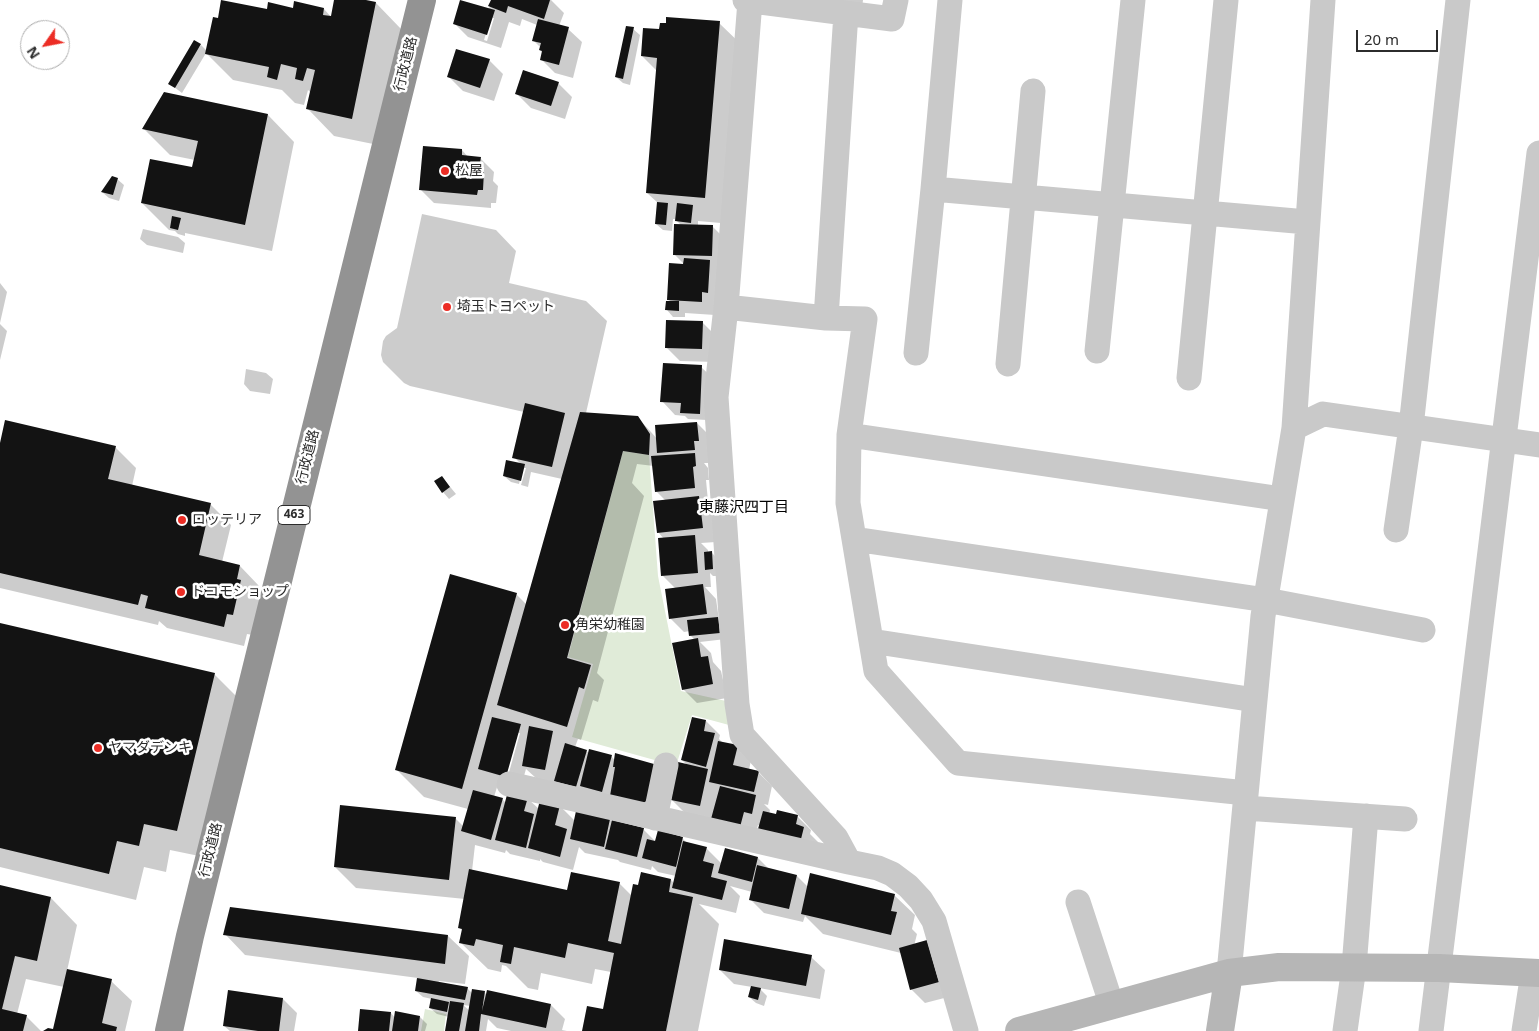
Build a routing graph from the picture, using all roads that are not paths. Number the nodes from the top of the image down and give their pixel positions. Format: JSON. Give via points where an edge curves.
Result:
{"nodes":[{"id":1,"x":422,"y":0,"type":"edge"},
{"id":2,"x":748,"y":0,"type":"edge"},
{"id":3,"x":896,"y":0,"type":"edge"},
{"id":4,"x":950,"y":0,"type":"edge"},
{"id":5,"x":1133,"y":0,"type":"edge"},
{"id":6,"x":1226,"y":0,"type":"edge"},
{"id":7,"x":1323,"y":0,"type":"edge"},
{"id":8,"x":1458,"y":0,"type":"edge"},
{"id":9,"x":792,"y":2,"type":"edge"},
{"id":10,"x":846,"y":13,"type":"junction"},
{"id":11,"x":1033,"y":91,"type":"dead end"},
{"id":12,"x":1539,"y":153,"type":"edge"},
{"id":13,"x":933,"y":189,"type":"junction"},
{"id":14,"x":1024,"y":197,"type":"junction"},
{"id":15,"x":1112,"y":205,"type":"junction"},
{"id":16,"x":1206,"y":213,"type":"junction"},
{"id":17,"x":1307,"y":222,"type":"junction"},
{"id":18,"x":726,"y":307,"type":"junction"},
{"id":19,"x":826,"y":318,"type":"junction"},
{"id":20,"x":1097,"y":351,"type":"dead end"},
{"id":21,"x":916,"y":353,"type":"dead end"},
{"id":22,"x":1008,"y":364,"type":"dead end"},
{"id":23,"x":1189,"y":378,"type":"dead end"},
{"id":24,"x":1411,"y":427,"type":"junction"},
{"id":25,"x":1294,"y":428,"type":"junction"},
{"id":26,"x":849,"y":435,"type":"junction"},
{"id":27,"x":1502,"y":440,"type":"junction"},
{"id":28,"x":1539,"y":444,"type":"edge"},
{"id":29,"x":1282,"y":498,"type":"junction"},
{"id":30,"x":1396,"y":530,"type":"dead end"},
{"id":31,"x":854,"y":539,"type":"junction"},
{"id":32,"x":1266,"y":600,"type":"junction"},
{"id":33,"x":1423,"y":630,"type":"dead end"},
{"id":34,"x":871,"y":641,"type":"junction"},
{"id":35,"x":1255,"y":700,"type":"junction"},
{"id":36,"x":666,"y":765,"type":"dead end"},
{"id":37,"x":509,"y":784,"type":"dead end"},
{"id":38,"x":1245,"y":801,"type":"junction"},
{"id":39,"x":1366,"y":816,"type":"junction"},
{"id":40,"x":655,"y":818,"type":"junction"},
{"id":41,"x":1405,"y":818,"type":"dead end"},
{"id":42,"x":849,"y":862,"type":"junction"},
{"id":43,"x":1078,"y":902,"type":"dead end"},
{"id":44,"x":1354,"y":967,"type":"junction"},
{"id":45,"x":1440,"y":968,"type":"junction"},
{"id":46,"x":1229,"y":973,"type":"junction"},
{"id":47,"x":1536,"y":973,"type":"edge"},
{"id":48,"x":1112,"y":1006,"type":"junction"},
{"id":49,"x":169,"y":1031,"type":"edge"},
{"id":50,"x":966,"y":1031,"type":"edge"},
{"id":51,"x":1019,"y":1031,"type":"edge"},
{"id":52,"x":1220,"y":1031,"type":"edge"},
{"id":53,"x":1345,"y":1031,"type":"edge"},
{"id":54,"x":1431,"y":1031,"type":"edge"},
{"id":55,"x":1524,"y":1031,"type":"edge"}],
"edges":[{"from":1,"to":49,"type":"highway","name":"行政道路","number":"463"},
{"from":2,"to":9,"type":"street"},
{"from":2,"to":18,"type":"street"},
{"from":3,"to":10,"type":"street","via":[[892,19]]},
{"from":4,"to":13,"type":"street"},
{"from":5,"to":15,"type":"street"},
{"from":6,"to":16,"type":"street"},
{"from":7,"to":17,"type":"street"},
{"from":8,"to":24,"type":"street"},
{"from":9,"to":10,"type":"street"},
{"from":10,"to":19,"type":"street"},
{"from":11,"to":14,"type":"street"},
{"from":12,"to":27,"type":"street"},
{"from":13,"to":14,"type":"street"},
{"from":13,"to":21,"type":"street"},
{"from":14,"to":15,"type":"street"},
{"from":14,"to":22,"type":"street"},
{"from":15,"to":16,"type":"street"},
{"from":15,"to":20,"type":"street"},
{"from":16,"to":17,"type":"street"},
{"from":16,"to":23,"type":"street"},
{"from":17,"to":25,"type":"street"},
{"from":18,"to":19,"type":"street"},
{"from":18,"to":42,"type":"street","via":[[716,397],[737,704],[742,735],[836,838]]},
{"from":19,"to":26,"type":"street","via":[[865,320]]},
{"from":24,"to":25,"type":"street","via":[[1323,414]]},
{"from":24,"to":27,"type":"street"},
{"from":24,"to":30,"type":"street"},
{"from":25,"to":29,"type":"street"},
{"from":26,"to":29,"type":"street"},
{"from":26,"to":31,"type":"street","via":[[848,503]]},
{"from":27,"to":28,"type":"street"},
{"from":27,"to":45,"type":"street"},
{"from":29,"to":32,"type":"street"},
{"from":31,"to":32,"type":"street"},
{"from":31,"to":34,"type":"street"},
{"from":32,"to":33,"type":"street"},
{"from":32,"to":35,"type":"street"},
{"from":34,"to":35,"type":"street"},
{"from":34,"to":38,"type":"street","via":[[876,671],[958,763]]},
{"from":35,"to":38,"type":"street"},
{"from":36,"to":40,"type":"street"},
{"from":37,"to":40,"type":"street"},
{"from":38,"to":39,"type":"street"},
{"from":38,"to":46,"type":"street"},
{"from":39,"to":41,"type":"street"},
{"from":39,"to":44,"type":"street"},
{"from":40,"to":42,"type":"street"},
{"from":42,"to":50,"type":"street","via":[[892,874],[921,900],[934,920]]},
{"from":43,"to":48,"type":"street"},
{"from":44,"to":45,"type":"street"},
{"from":44,"to":46,"type":"street","via":[[1279,967]]},
{"from":44,"to":53,"type":"street"},
{"from":45,"to":47,"type":"street"},
{"from":45,"to":54,"type":"street"},
{"from":46,"to":48,"type":"street"},
{"from":46,"to":52,"type":"street"},
{"from":47,"to":55,"type":"street"},
{"from":48,"to":51,"type":"street"}]}
